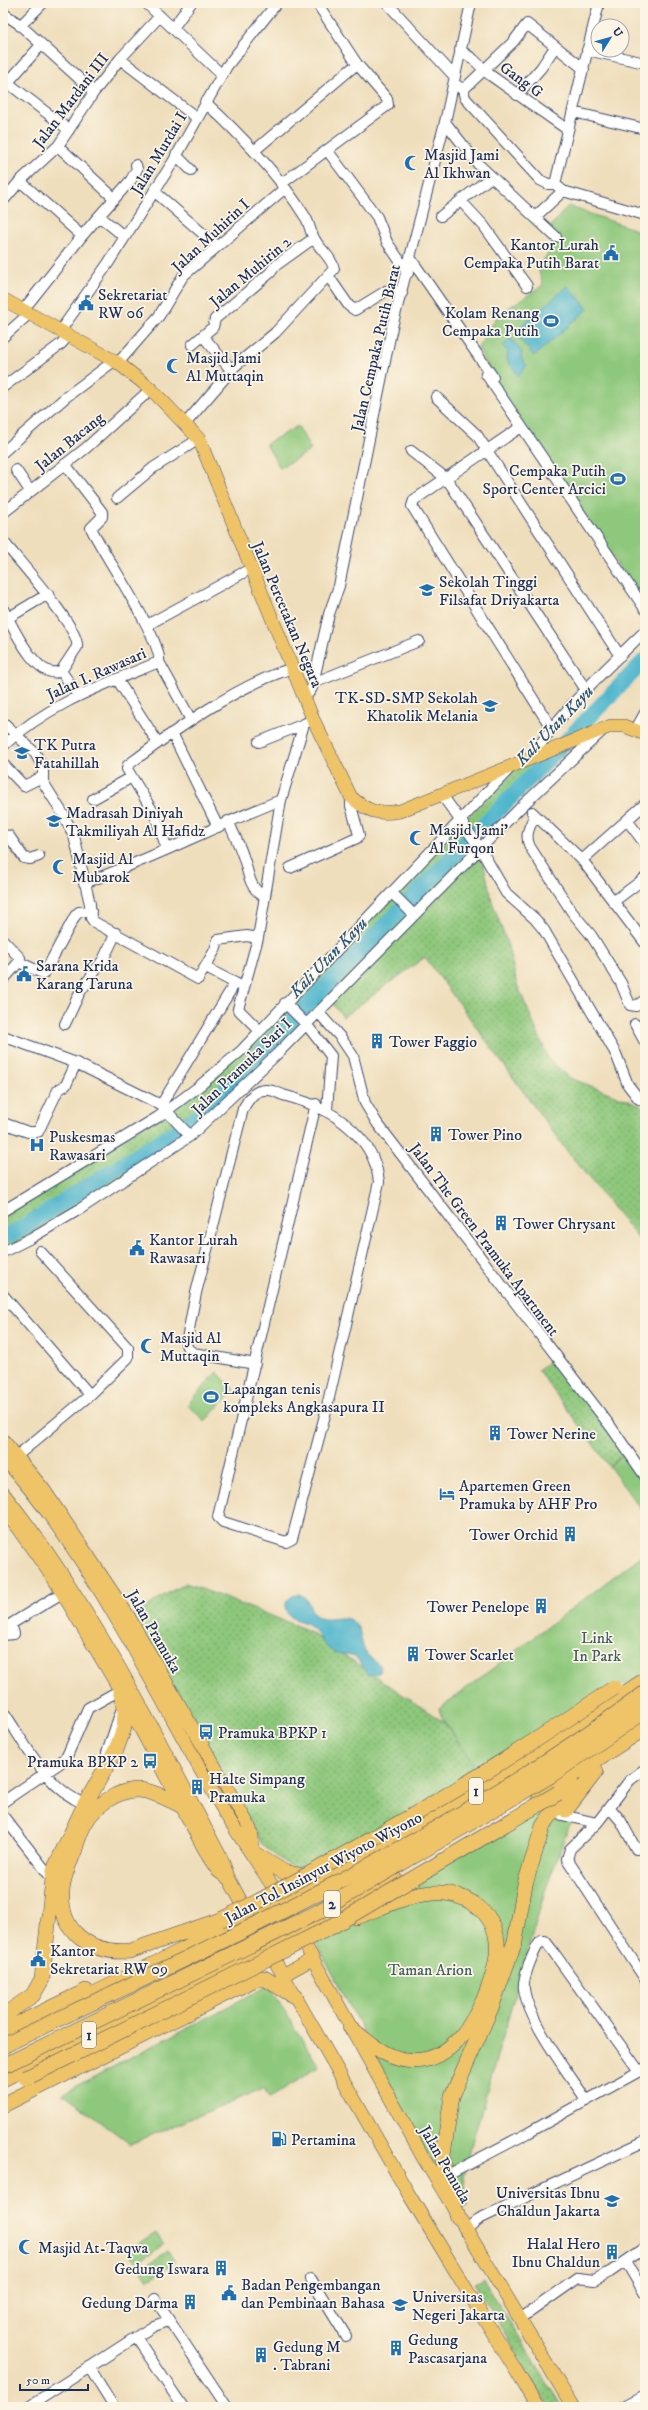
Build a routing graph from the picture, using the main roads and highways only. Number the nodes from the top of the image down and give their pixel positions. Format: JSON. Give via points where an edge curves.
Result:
{"nodes":[{"id":1,"x":3,"y":299,"type":"edge"},
{"id":2,"x":640,"y":731,"type":"edge"},
{"id":3,"x":3,"y":1440,"type":"edge"},
{"id":4,"x":9,"y":1458,"type":"edge"},
{"id":5,"x":3,"y":1493,"type":"edge"},
{"id":6,"x":5,"y":1511,"type":"edge"},
{"id":7,"x":28,"y":1524,"type":"junction"},
{"id":8,"x":127,"y":1614,"type":"junction"},
{"id":9,"x":125,"y":1631,"type":"junction"},
{"id":10,"x":121,"y":1670,"type":"junction"},
{"id":11,"x":645,"y":1674,"type":"edge"},
{"id":12,"x":645,"y":1680,"type":"edge"},
{"id":13,"x":645,"y":1693,"type":"edge"},
{"id":14,"x":122,"y":1696,"type":"junction"},
{"id":15,"x":645,"y":1712,"type":"edge"},
{"id":16,"x":645,"y":1728,"type":"edge"},
{"id":17,"x":645,"y":1736,"type":"edge"},
{"id":18,"x":596,"y":1771,"type":"junction"},
{"id":19,"x":572,"y":1785,"type":"junction"},
{"id":20,"x":180,"y":1805,"type":"junction"},
{"id":21,"x":253,"y":1853,"type":"junction"},
{"id":22,"x":59,"y":1876,"type":"junction"},
{"id":23,"x":322,"y":1879,"type":"junction"},
{"id":24,"x":229,"y":1880,"type":"junction"},
{"id":25,"x":524,"y":1899,"type":"junction"},
{"id":26,"x":280,"y":1900,"type":"junction"},
{"id":27,"x":249,"y":1916,"type":"junction"},
{"id":28,"x":220,"y":1920,"type":"junction"},
{"id":29,"x":331,"y":1926,"type":"junction"},
{"id":30,"x":298,"y":1932,"type":"junction"},
{"id":31,"x":267,"y":1948,"type":"junction"},
{"id":32,"x":312,"y":1959,"type":"junction"},
{"id":33,"x":283,"y":1974,"type":"junction"},
{"id":34,"x":296,"y":1996,"type":"junction"},
{"id":35,"x":3,"y":2016,"type":"edge"},
{"id":36,"x":350,"y":2027,"type":"junction"},
{"id":37,"x":3,"y":2031,"type":"edge"},
{"id":38,"x":3,"y":2040,"type":"edge"},
{"id":39,"x":3,"y":2046,"type":"edge"},
{"id":40,"x":3,"y":2066,"type":"edge"},
{"id":41,"x":3,"y":2079,"type":"edge"},
{"id":42,"x":3,"y":2090,"type":"edge"},
{"id":43,"x":3,"y":2105,"type":"edge"},
{"id":44,"x":461,"y":2223,"type":"junction"},
{"id":45,"x":538,"y":2407,"type":"edge"},
{"id":46,"x":574,"y":2407,"type":"edge"}],
"edges":[{"from":1,"to":2,"type":"main road","name":"Jalan Percetakan Negara","via":[[116,362],[151,389],[199,439],[250,569],[305,698],[309,721],[351,797],[370,810],[383,814],[400,811],[605,728],[616,725]]},
{"from":3,"to":4,"type":"main road","name":"Jalan Pramuka"},
{"from":4,"to":8,"type":"main road","name":"Jalan Pramuka","via":[[53,1503]]},
{"from":4,"to":9,"type":"main road","name":"Jalan Pramuka"},
{"from":5,"to":7,"type":"main road"},
{"from":6,"to":7,"type":"main road"},
{"from":6,"to":14,"type":"main road","via":[[62,1593]]},
{"from":7,"to":10,"type":"main road"},
{"from":8,"to":9,"type":"main road"},
{"from":8,"to":21,"type":"main road","name":"Jalan Pramuka","via":[[249,1826]]},
{"from":9,"to":21,"type":"main road","name":"Jalan Pramuka","via":[[218,1802],[240,1839]]},
{"from":10,"to":14,"type":"main road"},
{"from":10,"to":24,"type":"main road","via":[[221,1858]]},
{"from":11,"to":28,"type":"highway","bridge":true,"via":[[614,1688],[515,1755],[419,1812],[268,1898]]},
{"from":12,"to":23,"type":"highway","number":"1","via":[[516,1766]]},
{"from":13,"to":39,"type":"highway","name":"Jalan Tol Insinyur Wiyoto Wiyono","number":"2","bridge":true,"via":[[550,1758],[433,1829],[309,1897]]},
{"from":14,"to":20,"type":"main road"},
{"from":14,"to":22,"type":"highway","via":[[124,1728],[116,1750],[82,1803],[54,1870]]},
{"from":15,"to":40,"type":"highway","name":"Jalan Tol Insinyur Wiyoto Wiyono","number":"2","bridge":true,"via":[[550,1776],[318,1912]]},
{"from":16,"to":30,"type":"highway","number":"1","via":[[471,1839]]},
{"from":17,"to":18,"type":"highway"},
{"from":18,"to":19,"type":"highway"},
{"from":18,"to":25,"type":"highway","via":[[547,1842],[532,1886]]},
{"from":19,"to":25,"type":"highway","via":[[543,1826],[525,1884]]},
{"from":19,"to":29,"type":"highway","bridge":true},
{"from":20,"to":22,"type":"highway","via":[[162,1796],[138,1790],[118,1794],[100,1806],[86,1822]]},
{"from":20,"to":24,"type":"main road","via":[[212,1863]]},
{"from":21,"to":23,"type":"highway","via":[[284,1872]]},
{"from":21,"to":26,"type":"main road","name":"Jalan Pramuka"},
{"from":22,"to":28,"type":"highway","via":[[67,1919],[74,1932],[84,1942],[98,1948],[117,1952],[130,1951]]},
{"from":22,"to":35,"type":"highway","via":[[42,1979],[33,1995]]},
{"from":23,"to":26,"type":"highway","number":"1"},
{"from":24,"to":27,"type":"main road"},
{"from":25,"to":44,"type":"highway","via":[[515,1941],[491,2008],[452,2096],[443,2154],[444,2177]]},
{"from":26,"to":27,"type":"highway","number":"1"},
{"from":26,"to":30,"type":"main road","name":"Jalan Pramuka"},
{"from":27,"to":31,"type":"main road"},
{"from":27,"to":38,"type":"highway","number":"1"},
{"from":28,"to":37,"type":"highway","via":[[96,1986]]},
{"from":29,"to":36,"type":"highway","bridge":true,"via":[[411,1897],[434,1893],[450,1894],[466,1898],[480,1908],[492,1922],[498,1945],[498,1960],[493,1978],[473,2021],[461,2037],[444,2051],[427,2059],[390,2056],[376,2050]]},
{"from":29,"to":42,"type":"highway","bridge":true},
{"from":30,"to":31,"type":"highway","number":"1"},
{"from":30,"to":32,"type":"main road","name":"Jalan Pemuda"},
{"from":31,"to":33,"type":"main road"},
{"from":31,"to":41,"type":"highway","number":"1"},
{"from":32,"to":33,"type":"main road"},
{"from":32,"to":36,"type":"main road","name":"Jalan Pemuda"},
{"from":33,"to":34,"type":"main road"},
{"from":34,"to":43,"type":"highway","via":[[264,1978],[253,1980]]},
{"from":34,"to":45,"type":"main road","via":[[408,2193]]},
{"from":36,"to":44,"type":"main road","name":"Jalan Pemuda"},
{"from":44,"to":46,"type":"main road","name":"Jalan Pemuda","via":[[523,2317]]}]}
